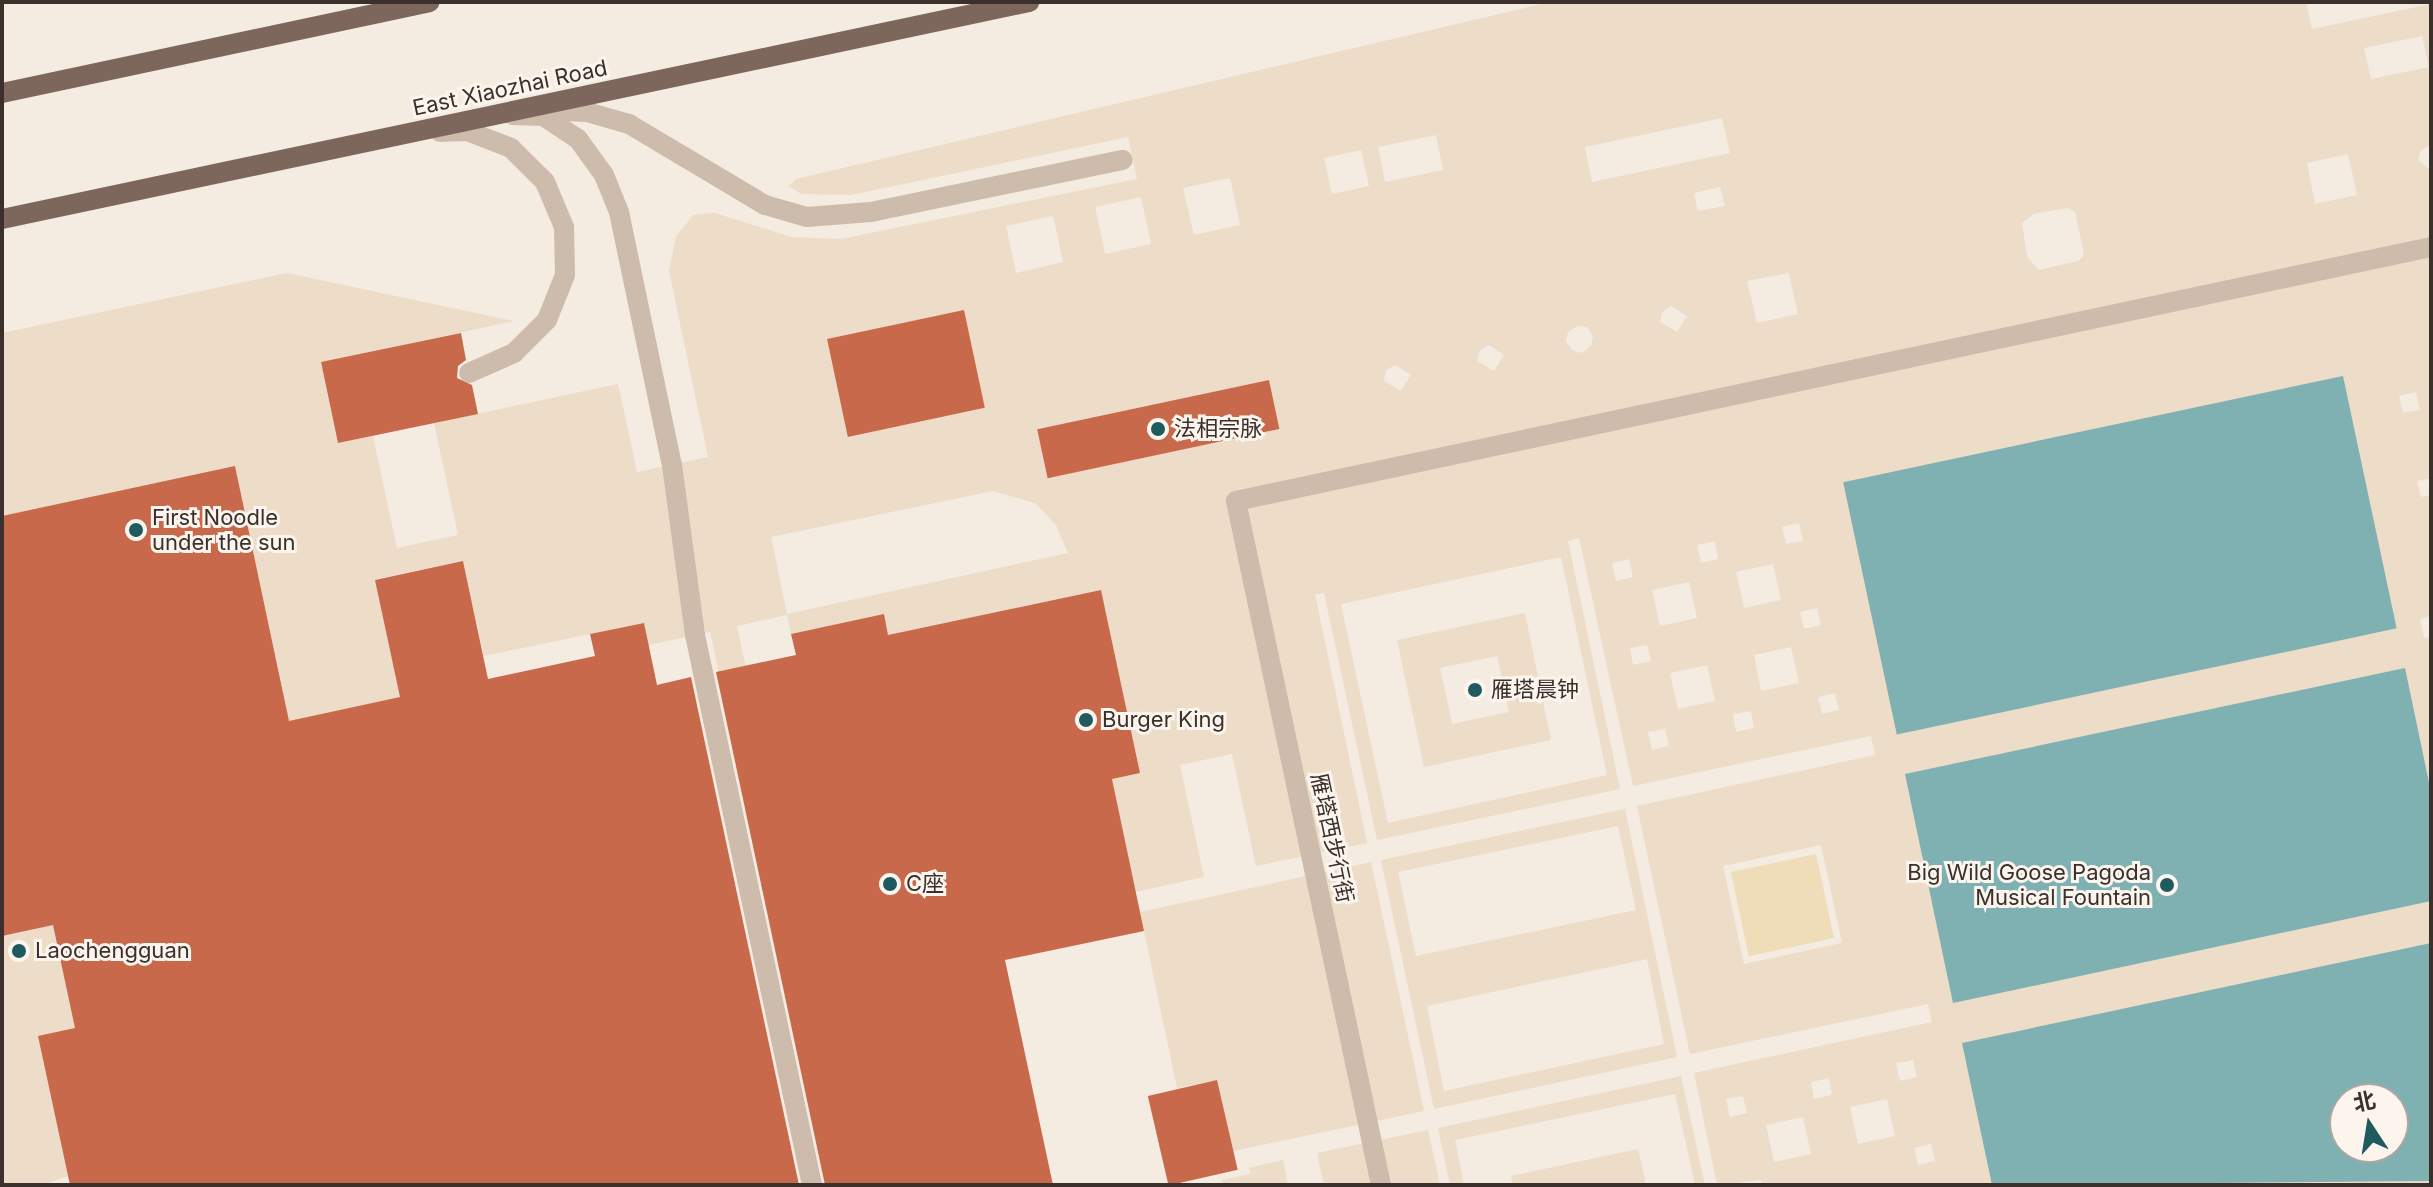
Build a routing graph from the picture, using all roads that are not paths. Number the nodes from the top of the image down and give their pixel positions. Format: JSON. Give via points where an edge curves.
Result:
{"nodes":[{"id":1,"x":429,"y":2,"type":"edge"},
{"id":2,"x":1029,"y":2,"type":"edge"},
{"id":3,"x":2,"y":93,"type":"edge"},
{"id":4,"x":500,"y":114,"type":"junction"},
{"id":5,"x":418,"y":132,"type":"junction"},
{"id":6,"x":1123,"y":160,"type":"dead end"},
{"id":7,"x":2,"y":219,"type":"edge"},
{"id":8,"x":2431,"y":247,"type":"edge"},
{"id":9,"x":469,"y":373,"type":"dead end"},
{"id":10,"x":812,"y":1185,"type":"edge"},
{"id":11,"x":1381,"y":1185,"type":"edge"}],
"edges":[{"from":1,"to":3,"type":"main road"},
{"from":2,"to":4,"type":"main road","name":"East Xiaozhai Road"},
{"from":4,"to":5,"type":"main road","name":"East Xiaozhai Road"},
{"from":4,"to":6,"type":"street","via":[[587,112],[629,124],[765,205],[807,217],[871,212]]},
{"from":4,"to":10,"type":"street","via":[[543,116],[578,139],[604,175],[619,212],[672,465],[695,635]]},
{"from":5,"to":7,"type":"main road","name":"East Xiaozhai Road"},
{"from":5,"to":9,"type":"street","via":[[467,131],[511,148],[545,182],[564,227],[565,275],[547,320],[514,353]]},
{"from":8,"to":11,"type":"street","name":"雁塔西步行街","via":[[1236,501]]}]}
